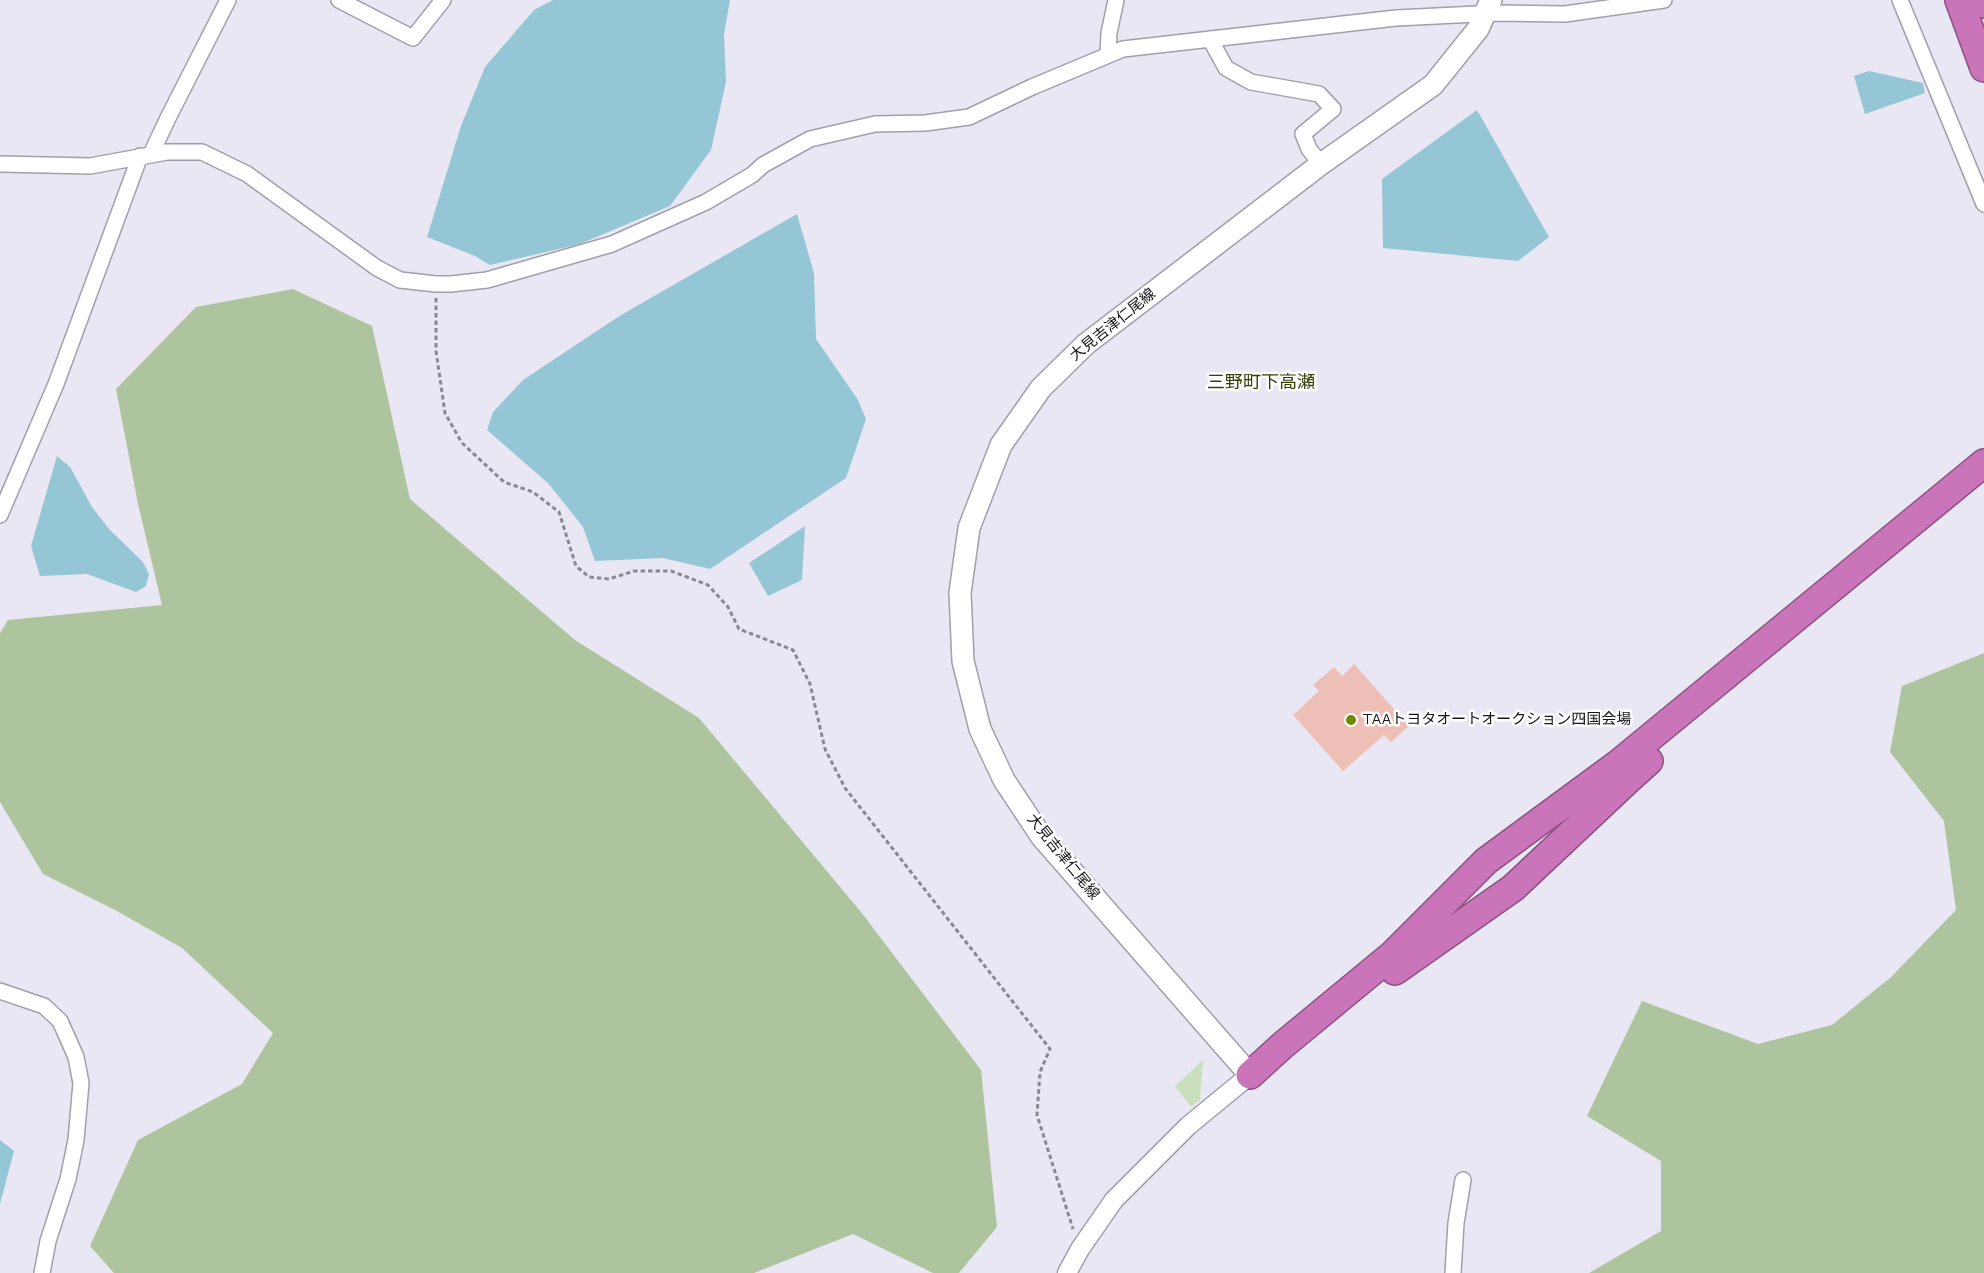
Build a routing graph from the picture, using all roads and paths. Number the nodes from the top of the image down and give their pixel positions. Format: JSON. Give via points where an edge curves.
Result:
{"nodes":[{"id":1,"x":228,"y":0,"type":"edge"},
{"id":2,"x":339,"y":0,"type":"edge"},
{"id":3,"x":443,"y":0,"type":"edge"},
{"id":4,"x":1116,"y":0,"type":"edge"},
{"id":5,"x":1664,"y":0,"type":"edge"},
{"id":6,"x":1900,"y":0,"type":"edge"},
{"id":7,"x":1959,"y":0,"type":"edge"},
{"id":8,"x":1488,"y":7,"type":"edge"},
{"id":9,"x":1210,"y":39,"type":"junction"},
{"id":10,"x":1108,"y":55,"type":"junction"},
{"id":11,"x":1984,"y":68,"type":"edge"},
{"id":12,"x":146,"y":155,"type":"junction"},
{"id":13,"x":0,"y":164,"type":"edge"},
{"id":14,"x":1321,"y":164,"type":"junction"},
{"id":15,"x":1984,"y":204,"type":"edge"},
{"id":16,"x":436,"y":284,"type":"junction"},
{"id":17,"x":1984,"y":463,"type":"edge"},
{"id":18,"x":1984,"y":486,"type":"edge"},
{"id":19,"x":0,"y":515,"type":"edge"},
{"id":20,"x":0,"y":991,"type":"edge"},
{"id":21,"x":1250,"y":1075,"type":"junction"},
{"id":22,"x":1463,"y":1180,"type":"dead end"},
{"id":23,"x":1080,"y":1249,"type":"junction"},
{"id":24,"x":42,"y":1273,"type":"edge"},
{"id":25,"x":1067,"y":1273,"type":"edge"},
{"id":26,"x":1453,"y":1273,"type":"edge"}],
"edges":[{"from":1,"to":12,"type":"street"},
{"from":2,"to":3,"type":"street","via":[[413,38]]},
{"from":4,"to":10,"type":"street"},
{"from":5,"to":8,"type":"street","via":[[1565,14]]},
{"from":6,"to":15,"type":"street"},
{"from":7,"to":11,"type":"highway"},
{"from":8,"to":9,"type":"street"},
{"from":8,"to":14,"type":"main road","name":"大見吉津仁尾線","via":[[1478,28],[1433,85]]},
{"from":9,"to":10,"type":"street","via":[[1123,49]]},
{"from":9,"to":14,"type":"street","via":[[1226,68],[1251,82],[1319,94],[1333,110],[1303,134]]},
{"from":10,"to":16,"type":"street","via":[[969,117],[875,124],[810,138],[706,202],[612,244],[488,280]]},
{"from":12,"to":13,"type":"street","via":[[90,166]]},
{"from":12,"to":16,"type":"street","via":[[202,152],[212,156],[248,174],[377,268],[400,280]]},
{"from":12,"to":19,"type":"street"},
{"from":14,"to":21,"type":"main road","name":"大見吉津仁尾線","via":[[1086,344],[1041,388],[997,455],[969,528],[960,593],[963,661],[980,729],[1004,780],[1041,836]]},
{"from":16,"to":23,"type":"path","via":[[436,351],[445,412],[462,443],[504,482],[533,492],[559,512],[576,567],[589,576],[609,579],[634,571],[671,572],[708,585],[728,607],[739,629],[793,650],[810,684],[825,749],[846,788],[1050,1049],[1040,1072],[1037,1115]]},
{"from":17,"to":21,"type":"highway","via":[[1619,763],[1486,861],[1392,955]]},
{"from":18,"to":21,"type":"highway","via":[[1630,778],[1513,888],[1407,961],[1293,1052]]},
{"from":20,"to":24,"type":"street","via":[[44,1006],[60,1021],[76,1057],[81,1083],[74,1150]]},
{"from":21,"to":23,"type":"street","via":[[1188,1126],[1138,1175],[1114,1200]]},
{"from":22,"to":26,"type":"street"},
{"from":23,"to":25,"type":"street"}]}
